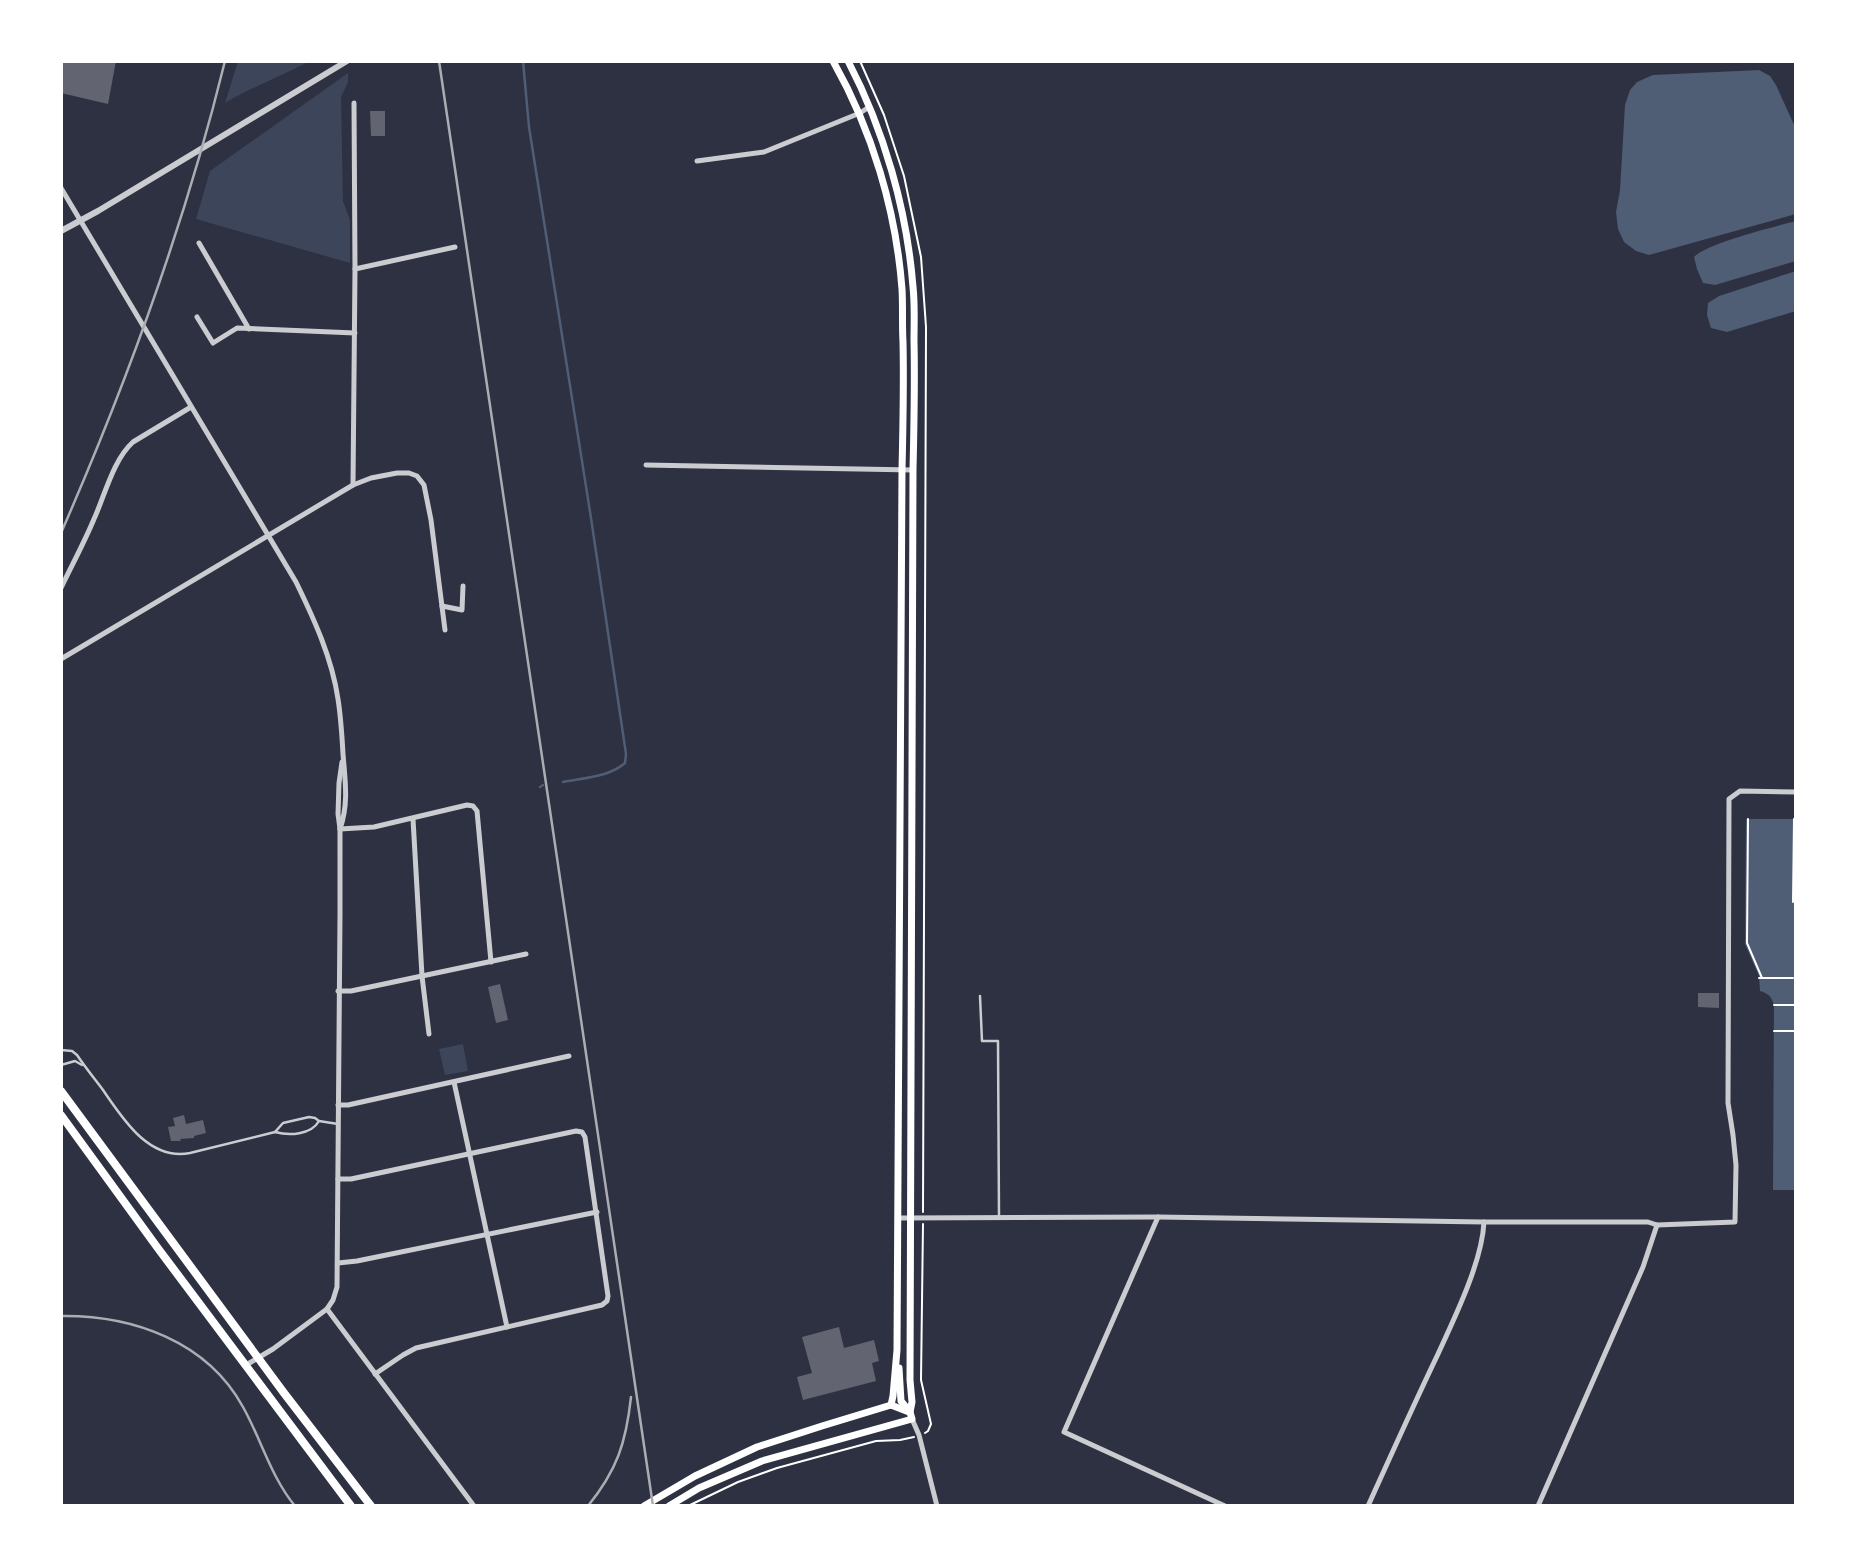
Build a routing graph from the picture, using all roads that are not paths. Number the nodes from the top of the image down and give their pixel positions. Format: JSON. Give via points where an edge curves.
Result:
{"nodes":[{"id":1,"x":347,"y":61,"type":"edge"},
{"id":2,"x":833,"y":61,"type":"edge"},
{"id":3,"x":848,"y":61,"type":"edge"},
{"id":4,"x":354,"y":103,"type":"dead end"},
{"id":5,"x":869,"y":107,"type":"junction"},
{"id":6,"x":860,"y":113,"type":"junction"},
{"id":7,"x":697,"y":162,"type":"dead end"},
{"id":8,"x":61,"y":188,"type":"edge"},
{"id":9,"x":80,"y":220,"type":"junction"},
{"id":10,"x":61,"y":231,"type":"edge"},
{"id":11,"x":199,"y":243,"type":"dead end"},
{"id":12,"x":454,"y":247,"type":"dead end"},
{"id":13,"x":355,"y":269,"type":"junction"},
{"id":14,"x":197,"y":317,"type":"dead end"},
{"id":15,"x":249,"y":329,"type":"junction"},
{"id":16,"x":355,"y":332,"type":"junction"},
{"id":17,"x":191,"y":407,"type":"junction"},
{"id":18,"x":646,"y":465,"type":"dead end"},
{"id":19,"x":902,"y":470,"type":"junction"},
{"id":20,"x":913,"y":470,"type":"junction"},
{"id":21,"x":353,"y":485,"type":"junction"},
{"id":22,"x":268,"y":535,"type":"junction"},
{"id":23,"x":463,"y":586,"type":"dead end"},
{"id":24,"x":61,"y":588,"type":"edge"},
{"id":25,"x":442,"y":606,"type":"junction"},
{"id":26,"x":445,"y":630,"type":"dead end"},
{"id":27,"x":61,"y":659,"type":"edge"},
{"id":28,"x":1796,"y":792,"type":"edge"},
{"id":29,"x":413,"y":818,"type":"junction"},
{"id":30,"x":340,"y":829,"type":"junction"},
{"id":31,"x":526,"y":954,"type":"dead end"},
{"id":32,"x":491,"y":962,"type":"junction"},
{"id":33,"x":422,"y":976,"type":"junction"},
{"id":34,"x":338,"y":991,"type":"junction"},
{"id":35,"x":980,"y":996,"type":"dead end"},
{"id":36,"x":429,"y":1034,"type":"dead end"},
{"id":37,"x":61,"y":1050,"type":"edge"},
{"id":38,"x":569,"y":1056,"type":"dead end"},
{"id":39,"x":61,"y":1065,"type":"edge"},
{"id":40,"x":85,"y":1067,"type":"junction"},
{"id":41,"x":453,"y":1082,"type":"junction"},
{"id":42,"x":61,"y":1091,"type":"edge"},
{"id":43,"x":338,"y":1104,"type":"junction"},
{"id":44,"x":61,"y":1115,"type":"edge"},
{"id":45,"x":319,"y":1121,"type":"junction"},
{"id":46,"x":338,"y":1124,"type":"junction"},
{"id":47,"x":275,"y":1132,"type":"junction"},
{"id":48,"x":469,"y":1154,"type":"junction"},
{"id":49,"x":338,"y":1180,"type":"junction"},
{"id":50,"x":597,"y":1212,"type":"junction"},
{"id":51,"x":999,"y":1217,"type":"junction"},
{"id":52,"x":1158,"y":1217,"type":"junction"},
{"id":53,"x":898,"y":1218,"type":"junction"},
{"id":54,"x":911,"y":1218,"type":"junction"},
{"id":55,"x":1484,"y":1222,"type":"junction"},
{"id":56,"x":1657,"y":1225,"type":"junction"},
{"id":57,"x":487,"y":1235,"type":"junction"},
{"id":58,"x":338,"y":1263,"type":"junction"},
{"id":59,"x":327,"y":1309,"type":"junction"},
{"id":60,"x":507,"y":1326,"type":"junction"},
{"id":61,"x":897,"y":1350,"type":"junction"},
{"id":62,"x":259,"y":1359,"type":"junction"},
{"id":63,"x":246,"y":1365,"type":"junction"},
{"id":64,"x":375,"y":1374,"type":"junction"},
{"id":65,"x":891,"y":1405,"type":"junction"},
{"id":66,"x":911,"y":1416,"type":"junction"},
{"id":67,"x":351,"y":1506,"type":"edge"},
{"id":68,"x":371,"y":1506,"type":"edge"},
{"id":69,"x":474,"y":1506,"type":"edge"},
{"id":70,"x":644,"y":1506,"type":"edge"},
{"id":71,"x":669,"y":1506,"type":"edge"},
{"id":72,"x":937,"y":1506,"type":"edge"},
{"id":73,"x":1225,"y":1506,"type":"edge"},
{"id":74,"x":1368,"y":1506,"type":"edge"},
{"id":75,"x":1538,"y":1506,"type":"edge"}],
"edges":[{"from":1,"to":9,"type":"street"},
{"from":2,"to":6,"type":"main road"},
{"from":3,"to":5,"type":"main road"},
{"from":4,"to":13,"type":"street"},
{"from":5,"to":6,"type":"street"},
{"from":5,"to":20,"type":"main road","via":[[904,219],[913,288]]},
{"from":6,"to":7,"type":"street","via":[[764,152]]},
{"from":6,"to":19,"type":"main road","via":[[882,180],[902,288]]},
{"from":8,"to":9,"type":"street"},
{"from":9,"to":10,"type":"street"},
{"from":9,"to":17,"type":"street"},
{"from":11,"to":15,"type":"street"},
{"from":12,"to":13,"type":"street"},
{"from":13,"to":16,"type":"street"},
{"from":14,"to":15,"type":"street","via":[[213,343],[237,328]]},
{"from":15,"to":16,"type":"street"},
{"from":16,"to":21,"type":"street"},
{"from":17,"to":22,"type":"street"},
{"from":17,"to":24,"type":"street","via":[[126,448]]},
{"from":18,"to":19,"type":"street"},
{"from":19,"to":20,"type":"street"},
{"from":19,"to":53,"type":"main road"},
{"from":20,"to":54,"type":"main road"},
{"from":21,"to":22,"type":"street"},
{"from":21,"to":25,"type":"street","via":[[387,474],[409,473],[424,485]]},
{"from":22,"to":27,"type":"street"},
{"from":22,"to":30,"type":"street","via":[[314,619],[338,696],[343,755]]},
{"from":23,"to":25,"type":"street","via":[[462,610]]},
{"from":25,"to":26,"type":"street","via":[[440,620]]},
{"from":28,"to":56,"type":"street","via":[[1740,791],[1729,799],[1728,1103],[1736,1165],[1735,1222]]},
{"from":29,"to":30,"type":"street"},
{"from":29,"to":32,"type":"street","via":[[467,805],[477,811]]},
{"from":29,"to":33,"type":"street"},
{"from":30,"to":34,"type":"street"},
{"from":31,"to":32,"type":"street"},
{"from":32,"to":33,"type":"street"},
{"from":33,"to":34,"type":"street"},
{"from":33,"to":36,"type":"street"},
{"from":34,"to":43,"type":"street"},
{"from":35,"to":51,"type":"lane","via":[[982,1041],[998,1041]]},
{"from":37,"to":40,"type":"lane","via":[[72,1051]]},
{"from":38,"to":41,"type":"street"},
{"from":39,"to":40,"type":"lane","via":[[75,1061]]},
{"from":40,"to":47,"type":"lane","via":[[130,1128],[166,1152],[182,1154]]},
{"from":41,"to":43,"type":"street"},
{"from":41,"to":48,"type":"street"},
{"from":42,"to":62,"type":"main road"},
{"from":43,"to":46,"type":"street"},
{"from":44,"to":63,"type":"main road"},
{"from":45,"to":46,"type":"lane"},
{"from":45,"to":47,"type":"lane","via":[[312,1129],[286,1135]]},
{"from":45,"to":47,"type":"lane","via":[[305,1118],[283,1123]]},
{"from":46,"to":49,"type":"street"},
{"from":48,"to":49,"type":"street"},
{"from":48,"to":50,"type":"street","via":[[582,1132]]},
{"from":48,"to":57,"type":"street"},
{"from":49,"to":58,"type":"street"},
{"from":50,"to":57,"type":"street"},
{"from":50,"to":60,"type":"street","via":[[607,1301]]},
{"from":51,"to":52,"type":"street"},
{"from":51,"to":54,"type":"street"},
{"from":52,"to":55,"type":"street"},
{"from":52,"to":73,"type":"street","via":[[1064,1432]]},
{"from":53,"to":54,"type":"street"},
{"from":53,"to":61,"type":"main road"},
{"from":54,"to":66,"type":"main road"},
{"from":55,"to":56,"type":"street"},
{"from":55,"to":74,"type":"street","via":[[1479,1252],[1459,1308]]},
{"from":56,"to":75,"type":"street"},
{"from":57,"to":58,"type":"street"},
{"from":57,"to":60,"type":"street"},
{"from":58,"to":59,"type":"street","via":[[335,1295]]},
{"from":59,"to":62,"type":"street"},
{"from":59,"to":64,"type":"street"},
{"from":60,"to":64,"type":"street","via":[[416,1348]]},
{"from":61,"to":65,"type":"main road"},
{"from":61,"to":66,"type":"main road","via":[[901,1401]]},
{"from":62,"to":63,"type":"street"},
{"from":62,"to":68,"type":"main road"},
{"from":63,"to":67,"type":"main road"},
{"from":64,"to":69,"type":"street"},
{"from":65,"to":66,"type":"main road"},
{"from":65,"to":70,"type":"main road","via":[[757,1447]]},
{"from":66,"to":71,"type":"main road","via":[[762,1461]]},
{"from":66,"to":72,"type":"street"}]}
